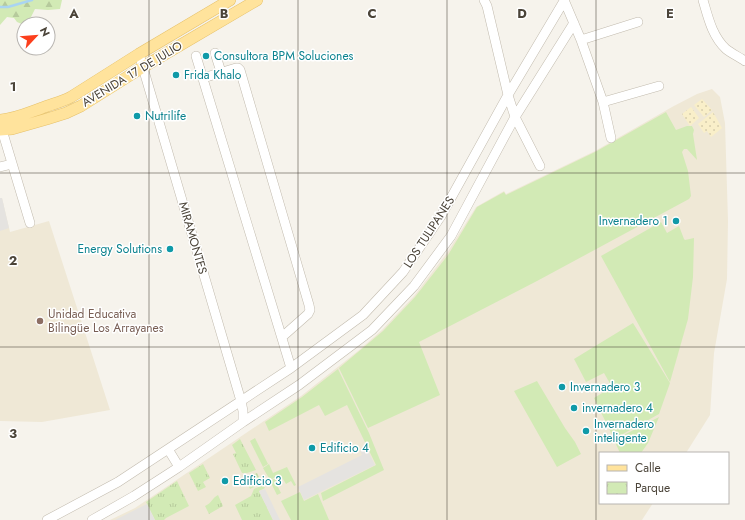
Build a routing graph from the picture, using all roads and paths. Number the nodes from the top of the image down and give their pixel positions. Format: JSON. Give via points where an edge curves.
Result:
{"nodes":[{"id":1,"x":230,"y":0,"type":"edge"},
{"id":2,"x":257,"y":0,"type":"edge"},
{"id":3,"x":484,"y":0,"type":"edge"},
{"id":4,"x":703,"y":0,"type":"edge"},
{"id":5,"x":564,"y":1,"type":"edge"},
{"id":6,"x":638,"y":22,"type":"dead end"},
{"id":7,"x":574,"y":23,"type":"junction"},
{"id":8,"x":581,"y":40,"type":"junction"},
{"id":9,"x":215,"y":53,"type":"dead end"},
{"id":10,"x":139,"y":54,"type":"junction"},
{"id":11,"x":196,"y":56,"type":"dead end"},
{"id":12,"x":745,"y":61,"type":"edge"},
{"id":13,"x":143,"y":67,"type":"junction"},
{"id":14,"x":221,"y":72,"type":"junction"},
{"id":15,"x":203,"y":78,"type":"junction"},
{"id":16,"x":659,"y":86,"type":"dead end"},
{"id":17,"x":508,"y":95,"type":"junction"},
{"id":18,"x":603,"y":102,"type":"junction"},
{"id":19,"x":515,"y":117,"type":"junction"},
{"id":20,"x":1,"y":127,"type":"edge"},
{"id":21,"x":611,"y":138,"type":"dead end"},
{"id":22,"x":12,"y":164,"type":"junction"},
{"id":23,"x":540,"y":166,"type":"dead end"},
{"id":24,"x":0,"y":167,"type":"edge"},
{"id":25,"x":30,"y":222,"type":"dead end"},
{"id":26,"x":282,"y":337,"type":"junction"},
{"id":27,"x":291,"y":368,"type":"junction"},
{"id":28,"x":241,"y":401,"type":"junction"},
{"id":29,"x":243,"y":422,"type":"junction"},
{"id":30,"x":168,"y":449,"type":"junction"},
{"id":31,"x":179,"y":467,"type":"junction"},
{"id":32,"x":61,"y":517,"type":"edge"},
{"id":33,"x":46,"y":520,"type":"edge"},
{"id":34,"x":92,"y":520,"type":"edge"}],
"edges":[{"from":1,"to":10,"type":"main road","name":"AVENIDA 17 DE JULIO"},
{"from":2,"to":13,"type":"main road","name":"AVENIDA 17 DE JULIO"},
{"from":3,"to":17,"type":"street"},
{"from":4,"to":12,"type":"street","via":[[716,37],[726,49]]},
{"from":5,"to":7,"type":"street"},
{"from":5,"to":17,"type":"street","name":"LOS TULIPANES"},
{"from":6,"to":8,"type":"street"},
{"from":7,"to":8,"type":"street"},
{"from":7,"to":19,"type":"street","name":"LOS TULIPANES"},
{"from":8,"to":18,"type":"street"},
{"from":9,"to":14,"type":"street"},
{"from":10,"to":13,"type":"street","name":"MIRAMONTES"},
{"from":10,"to":20,"type":"main road","name":"AVENIDA 17 DE JULIO","via":[[72,97],[6,120]]},
{"from":11,"to":15,"type":"street"},
{"from":13,"to":20,"type":"main road","name":"AVENIDA 17 DE JULIO","via":[[66,113],[12,129]]},
{"from":13,"to":28,"type":"street","name":"MIRAMONTES"},
{"from":14,"to":15,"type":"street"},
{"from":14,"to":26,"type":"street","via":[[236,68],[240,70],[309,305],[308,314]]},
{"from":15,"to":26,"type":"street"},
{"from":16,"to":18,"type":"street"},
{"from":17,"to":19,"type":"street"},
{"from":17,"to":27,"type":"street","name":"LOS TULIPANES","via":[[441,216],[403,272],[363,315]]},
{"from":18,"to":21,"type":"street"},
{"from":19,"to":23,"type":"street"},
{"from":19,"to":29,"type":"street","name":"LOS TULIPANES","via":[[451,236],[414,286],[372,330],[299,385]]},
{"from":20,"to":22,"type":"street"},
{"from":22,"to":24,"type":"street"},
{"from":22,"to":25,"type":"street"},
{"from":26,"to":27,"type":"street"},
{"from":27,"to":28,"type":"street","name":"LOS TULIPANES"},
{"from":28,"to":29,"type":"street","name":"MIRAMONTES"},
{"from":28,"to":30,"type":"street","name":"LOS TULIPANES"},
{"from":29,"to":31,"type":"street","name":"LOS TULIPANES"},
{"from":30,"to":31,"type":"street"},
{"from":30,"to":32,"type":"street","name":"LOS TULIPANES"},
{"from":31,"to":34,"type":"street","name":"LOS TULIPANES"},
{"from":32,"to":33,"type":"street","name":"LOS TULIPANES"}]}
